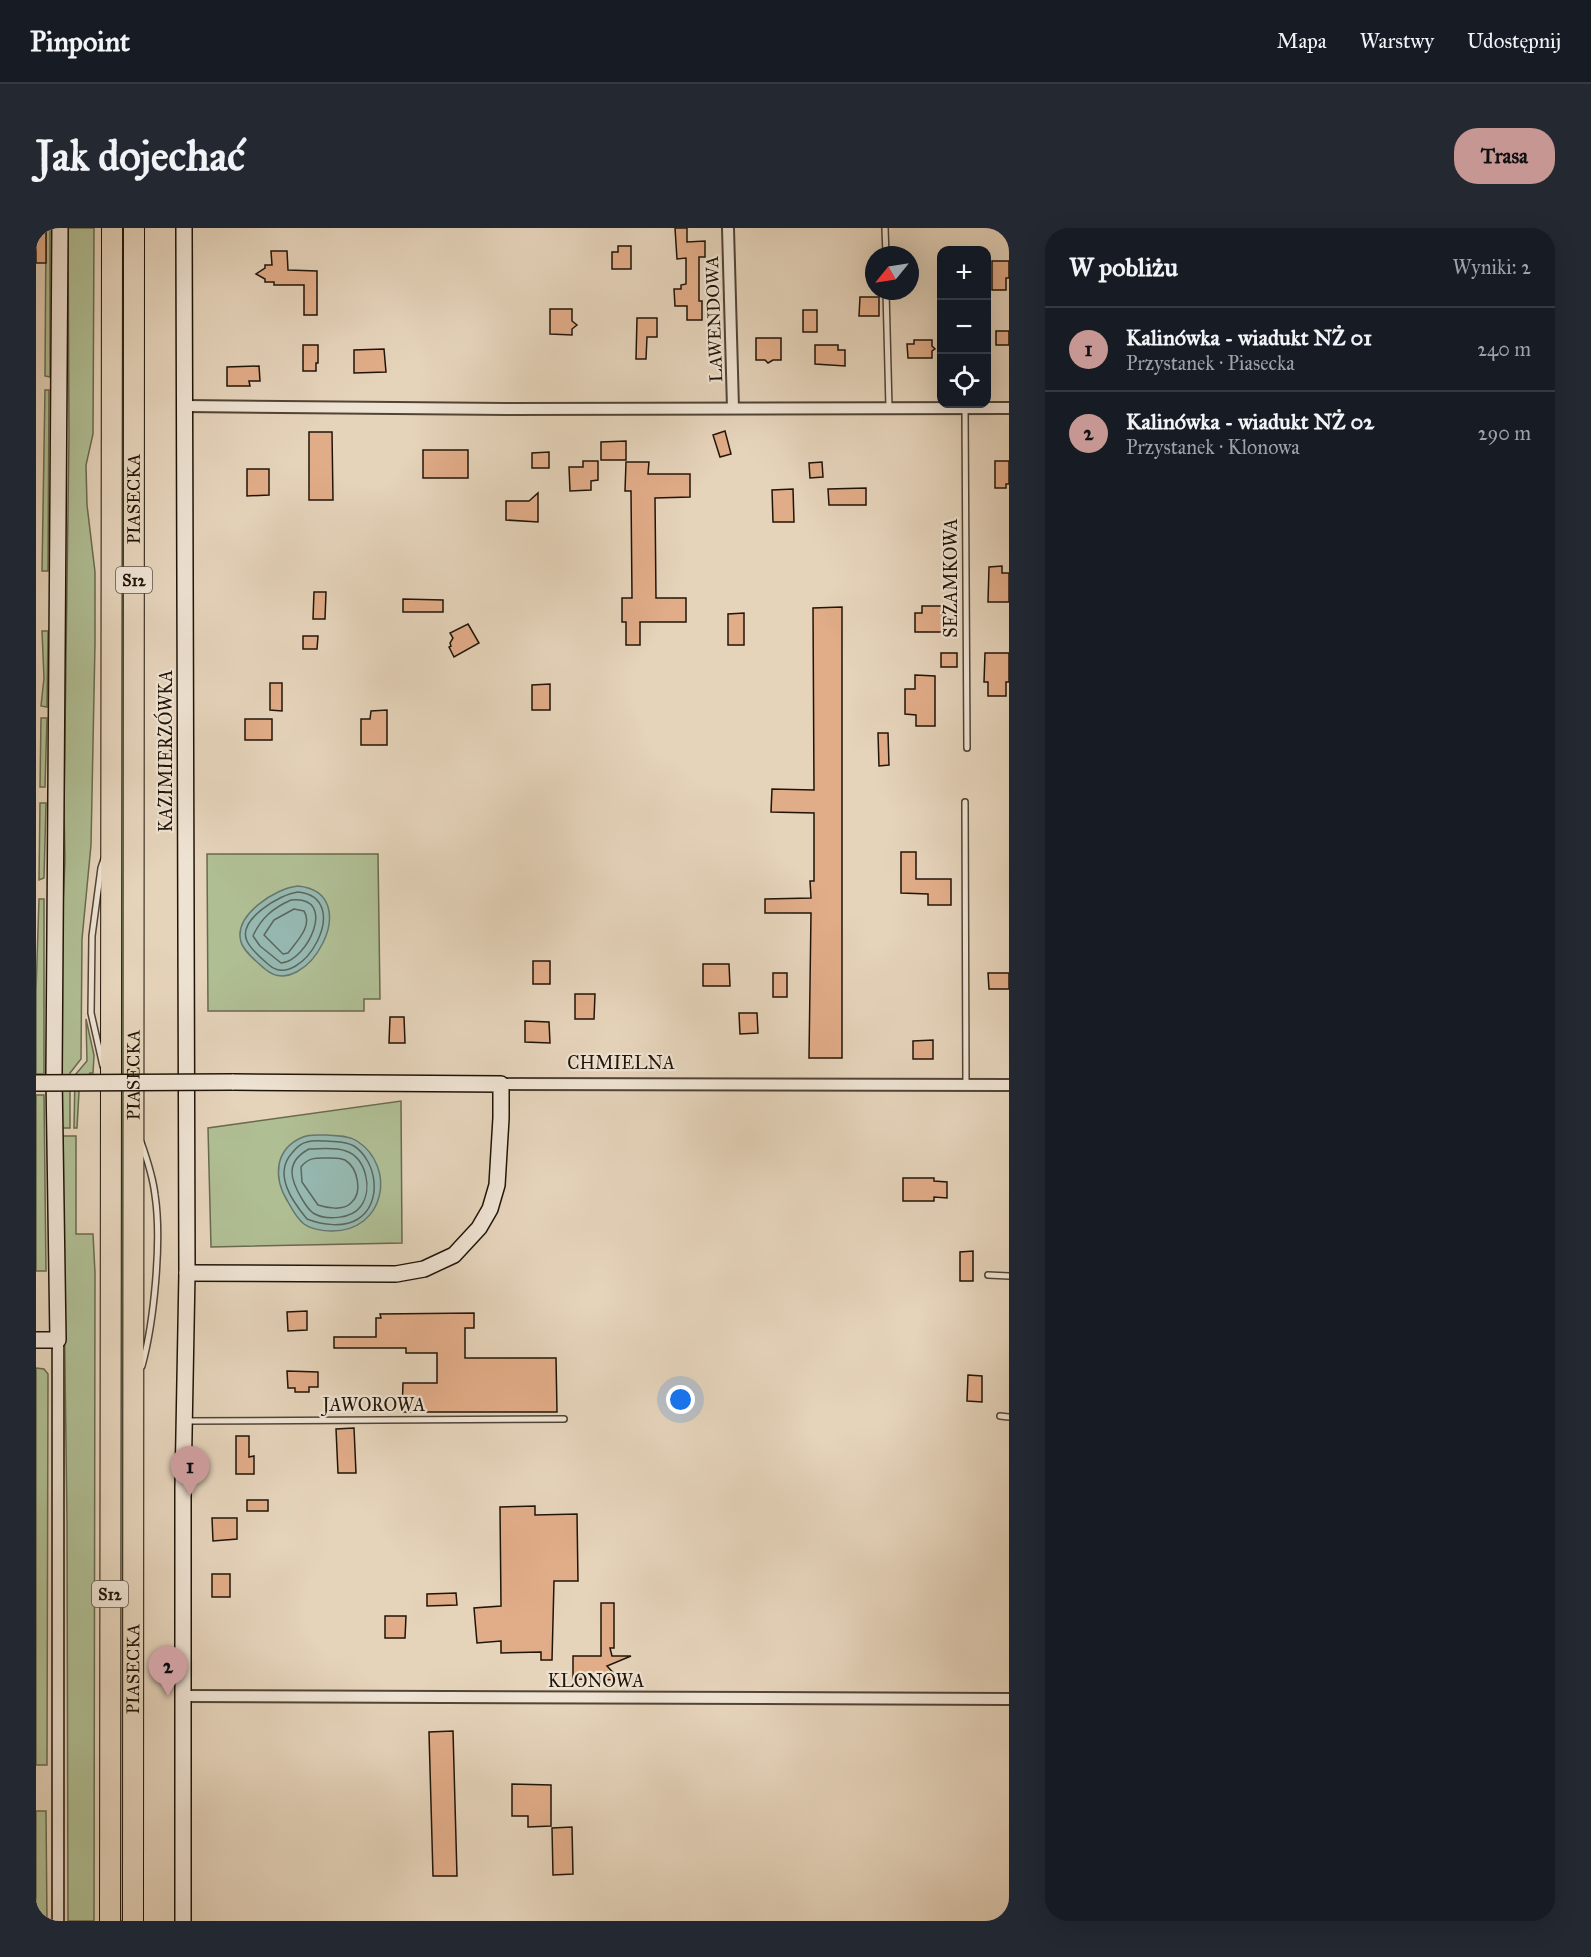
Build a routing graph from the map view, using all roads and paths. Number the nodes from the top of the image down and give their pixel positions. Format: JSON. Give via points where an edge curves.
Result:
{"nodes":[{"id":1,"x":60,"y":228,"type":"edge"},
{"id":2,"x":112,"y":228,"type":"edge"},
{"id":3,"x":134,"y":228,"type":"edge"},
{"id":4,"x":184,"y":228,"type":"edge"},
{"id":5,"x":728,"y":228,"type":"edge"},
{"id":6,"x":885,"y":228,"type":"edge"},
{"id":7,"x":886,"y":246,"type":"edge"},
{"id":8,"x":886,"y":300,"type":"edge"},
{"id":9,"x":184,"y":406,"type":"junction"},
{"id":10,"x":734,"y":408,"type":"junction"},
{"id":11,"x":888,"y":408,"type":"junction"},
{"id":12,"x":1009,"y":408,"type":"edge"},
{"id":13,"x":965,"y":409,"type":"junction"},
{"id":14,"x":967,"y":748,"type":"dead end"},
{"id":15,"x":965,"y":802,"type":"dead end"},
{"id":16,"x":36,"y":1083,"type":"edge"},
{"id":17,"x":501,"y":1083,"type":"junction"},
{"id":18,"x":966,"y":1085,"type":"junction"},
{"id":19,"x":1009,"y":1085,"type":"edge"},
{"id":20,"x":187,"y":1273,"type":"junction"},
{"id":21,"x":988,"y":1275,"type":"dead end"},
{"id":22,"x":1009,"y":1276,"type":"edge"},
{"id":23,"x":36,"y":1340,"type":"edge"},
{"id":24,"x":58,"y":1340,"type":"junction"},
{"id":25,"x":1000,"y":1416,"type":"dead end"},
{"id":26,"x":1009,"y":1416,"type":"edge"},
{"id":27,"x":564,"y":1419,"type":"dead end"},
{"id":28,"x":184,"y":1421,"type":"junction"},
{"id":29,"x":183,"y":1696,"type":"junction"},
{"id":30,"x":1009,"y":1699,"type":"edge"},
{"id":31,"x":58,"y":1921,"type":"edge"},
{"id":32,"x":110,"y":1921,"type":"edge"},
{"id":33,"x":133,"y":1921,"type":"edge"},
{"id":34,"x":183,"y":1921,"type":"edge"}],
"edges":[{"from":1,"to":24,"type":"street","via":[[54,1076]]},
{"from":2,"to":32,"type":"highway","name":"PIASECKA","number":"S12"},
{"from":3,"to":33,"type":"highway","name":"PIASECKA","number":"S12"},
{"from":4,"to":9,"type":"street","name":"KAZIMIERZÓWKA"},
{"from":5,"to":10,"type":"street","name":"LAWENDOWA"},
{"from":6,"to":7,"type":"lane"},
{"from":8,"to":11,"type":"lane"},
{"from":9,"to":10,"type":"street"},
{"from":9,"to":20,"type":"street","name":"KAZIMIERZÓWKA"},
{"from":10,"to":11,"type":"street"},
{"from":11,"to":13,"type":"street"},
{"from":12,"to":13,"type":"street"},
{"from":13,"to":14,"type":"lane","name":"SEZAMKOWA"},
{"from":15,"to":18,"type":"lane"},
{"from":16,"to":17,"type":"street","name":"CHMIELNA","bridge":true},
{"from":17,"to":18,"type":"street","name":"CHMIELNA"},
{"from":17,"to":20,"type":"street","via":[[496,1185],[479,1228],[454,1255],[424,1269],[396,1274]]},
{"from":18,"to":19,"type":"street","name":"CHMIELNA"},
{"from":20,"to":28,"type":"street","name":"KAZIMIERZÓWKA"},
{"from":21,"to":22,"type":"lane"},
{"from":23,"to":24,"type":"street"},
{"from":24,"to":31,"type":"street"},
{"from":25,"to":26,"type":"lane"},
{"from":27,"to":28,"type":"lane","name":"JAWOROWA"},
{"from":28,"to":29,"type":"street","name":"KAZIMIERZÓWKA"},
{"from":29,"to":30,"type":"street","name":"KLONOWA"},
{"from":29,"to":34,"type":"street","name":"KAZIMIERZÓWKA"}]}
